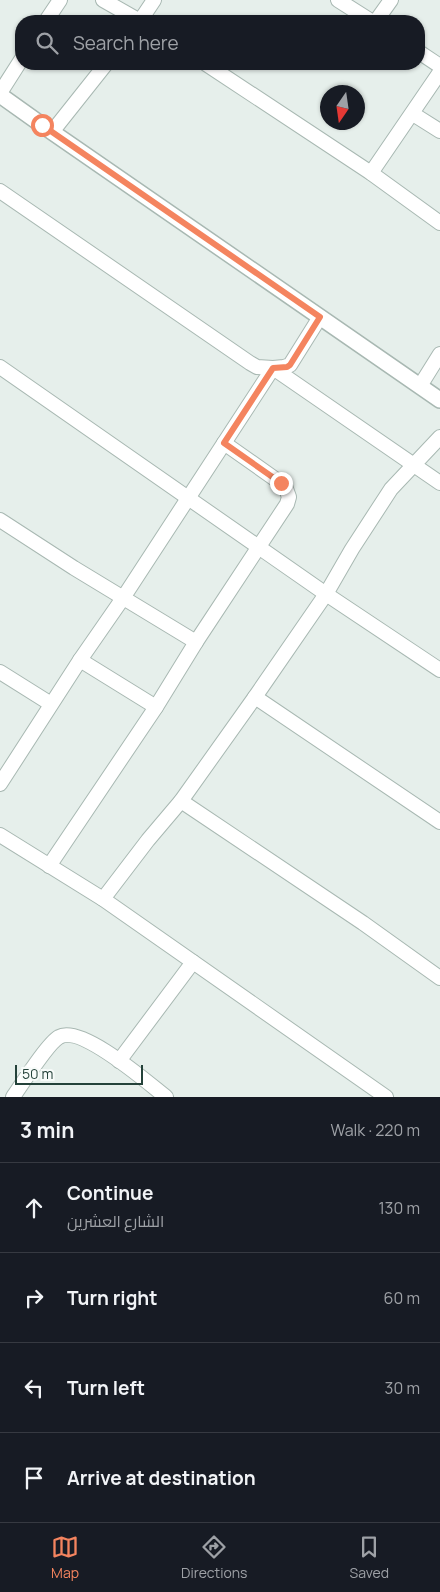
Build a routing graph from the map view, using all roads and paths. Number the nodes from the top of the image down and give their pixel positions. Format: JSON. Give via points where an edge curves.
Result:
{"nodes":[{"id":1,"x":60,"y":0,"type":"edge"},
{"id":2,"x":103,"y":0,"type":"edge"},
{"id":3,"x":154,"y":0,"type":"edge"},
{"id":4,"x":338,"y":0,"type":"edge"},
{"id":5,"x":391,"y":0,"type":"edge"},
{"id":6,"x":50,"y":15,"type":"edge"},
{"id":7,"x":129,"y":15,"type":"edge"},
{"id":8,"x":144,"y":15,"type":"edge"},
{"id":9,"x":362,"y":15,"type":"edge"},
{"id":10,"x":380,"y":15,"type":"edge"},
{"id":11,"x":425,"y":56,"type":"edge"},
{"id":12,"x":440,"y":66,"type":"edge"},
{"id":13,"x":15,"y":70,"type":"edge"},
{"id":14,"x":101,"y":70,"type":"edge"},
{"id":15,"x":215,"y":70,"type":"edge"},
{"id":16,"x":440,"y":72,"type":"edge"},
{"id":17,"x":0,"y":94,"type":"edge"},
{"id":18,"x":413,"y":114,"type":"junction"},
{"id":19,"x":440,"y":131,"type":"edge"},
{"id":20,"x":52,"y":132,"type":"junction"},
{"id":21,"x":371,"y":173,"type":"junction"},
{"id":22,"x":0,"y":191,"type":"edge"},
{"id":23,"x":440,"y":223,"type":"edge"},
{"id":24,"x":320,"y":317,"type":"junction"},
{"id":25,"x":440,"y":354,"type":"edge"},
{"id":26,"x":0,"y":367,"type":"edge"},
{"id":27,"x":273,"y":368,"type":"junction"},
{"id":28,"x":420,"y":386,"type":"junction"},
{"id":29,"x":440,"y":400,"type":"edge"},
{"id":30,"x":440,"y":436,"type":"edge"},
{"id":31,"x":224,"y":443,"type":"junction"},
{"id":32,"x":414,"y":464,"type":"junction"},
{"id":33,"x":440,"y":483,"type":"edge"},
{"id":34,"x":189,"y":498,"type":"junction"},
{"id":35,"x":0,"y":520,"type":"edge"},
{"id":36,"x":258,"y":547,"type":"junction"},
{"id":37,"x":326,"y":594,"type":"junction"},
{"id":38,"x":124,"y":598,"type":"junction"},
{"id":39,"x":196,"y":642,"type":"junction"},
{"id":40,"x":80,"y":660,"type":"junction"},
{"id":41,"x":440,"y":670,"type":"edge"},
{"id":42,"x":0,"y":672,"type":"edge"},
{"id":43,"x":255,"y":697,"type":"junction"},
{"id":44,"x":51,"y":704,"type":"junction"},
{"id":45,"x":156,"y":707,"type":"junction"},
{"id":46,"x":0,"y":784,"type":"edge"},
{"id":47,"x":181,"y":801,"type":"junction"},
{"id":48,"x":440,"y":822,"type":"edge"},
{"id":49,"x":0,"y":835,"type":"edge"},
{"id":50,"x":49,"y":866,"type":"junction"},
{"id":51,"x":103,"y":899,"type":"junction"},
{"id":52,"x":193,"y":962,"type":"junction"},
{"id":53,"x":440,"y":978,"type":"edge"},
{"id":54,"x":120,"y":1061,"type":"junction"},
{"id":55,"x":13,"y":1097,"type":"edge"},
{"id":56,"x":166,"y":1097,"type":"edge"},
{"id":57,"x":386,"y":1097,"type":"edge"}],
"edges":[{"from":1,"to":6,"type":"street"},
{"from":2,"to":7,"type":"street"},
{"from":3,"to":8,"type":"street"},
{"from":4,"to":9,"type":"street"},
{"from":5,"to":10,"type":"street"},
{"from":11,"to":12,"type":"street"},
{"from":13,"to":17,"type":"street"},
{"from":14,"to":20,"type":"street"},
{"from":15,"to":21,"type":"street"},
{"from":16,"to":18,"type":"street"},
{"from":17,"to":20,"type":"street"},
{"from":18,"to":19,"type":"street"},
{"from":18,"to":21,"type":"street"},
{"from":20,"to":24,"type":"street"},
{"from":21,"to":23,"type":"street"},
{"from":22,"to":27,"type":"street","via":[[250,363]]},
{"from":24,"to":27,"type":"street","via":[[290,365]]},
{"from":24,"to":28,"type":"street"},
{"from":25,"to":28,"type":"street"},
{"from":26,"to":34,"type":"street"},
{"from":27,"to":31,"type":"street"},
{"from":27,"to":32,"type":"street"},
{"from":28,"to":29,"type":"street"},
{"from":30,"to":32,"type":"street"},
{"from":31,"to":34,"type":"street"},
{"from":31,"to":36,"type":"street","via":[[281,483],[289,497]]},
{"from":32,"to":33,"type":"street"},
{"from":32,"to":37,"type":"street","via":[[391,489]]},
{"from":34,"to":36,"type":"street"},
{"from":34,"to":38,"type":"street"},
{"from":35,"to":38,"type":"street"},
{"from":36,"to":37,"type":"street"},
{"from":36,"to":39,"type":"street"},
{"from":37,"to":41,"type":"street"},
{"from":37,"to":43,"type":"street"},
{"from":38,"to":39,"type":"street"},
{"from":38,"to":40,"type":"street"},
{"from":39,"to":45,"type":"street"},
{"from":40,"to":44,"type":"street"},
{"from":40,"to":45,"type":"street"},
{"from":42,"to":44,"type":"street"},
{"from":43,"to":47,"type":"street"},
{"from":43,"to":48,"type":"street"},
{"from":44,"to":46,"type":"street"},
{"from":45,"to":50,"type":"street"},
{"from":47,"to":51,"type":"street"},
{"from":47,"to":53,"type":"street"},
{"from":49,"to":50,"type":"street"},
{"from":50,"to":51,"type":"street"},
{"from":51,"to":52,"type":"street"},
{"from":52,"to":54,"type":"street"},
{"from":52,"to":57,"type":"street"},
{"from":54,"to":55,"type":"street","via":[[79,1036],[59,1036]]},
{"from":54,"to":56,"type":"street"}]}
